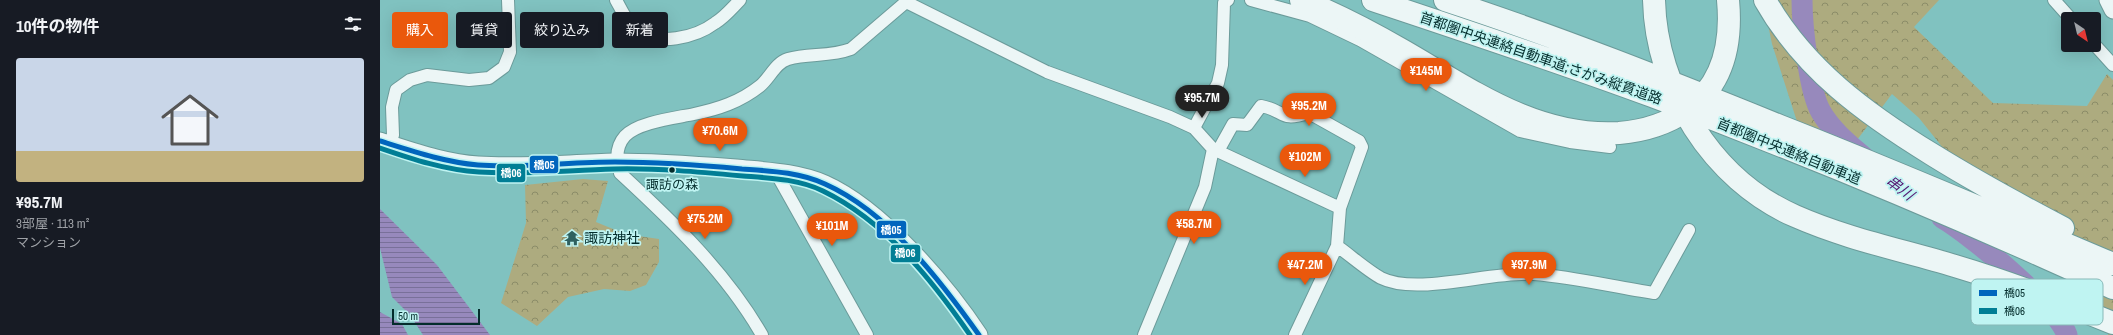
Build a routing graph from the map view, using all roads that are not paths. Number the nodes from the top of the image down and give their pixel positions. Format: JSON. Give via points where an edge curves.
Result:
{"nodes":[{"id":1,"x":508,"y":0,"type":"edge"},
{"id":2,"x":616,"y":0,"type":"edge"},
{"id":3,"x":740,"y":0,"type":"edge"},
{"id":4,"x":1228,"y":0,"type":"edge"},
{"id":5,"x":1250,"y":0,"type":"edge"},
{"id":6,"x":1302,"y":0,"type":"edge"},
{"id":7,"x":1373,"y":0,"type":"edge"},
{"id":8,"x":1445,"y":0,"type":"edge"},
{"id":9,"x":1654,"y":0,"type":"edge"},
{"id":10,"x":1728,"y":0,"type":"edge"},
{"id":11,"x":1765,"y":0,"type":"edge"},
{"id":12,"x":2054,"y":0,"type":"edge"},
{"id":13,"x":2108,"y":0,"type":"edge"},
{"id":14,"x":904,"y":1,"type":"edge"},
{"id":15,"x":2113,"y":10,"type":"edge"},
{"id":16,"x":2065,"y":12,"type":"edge"},
{"id":17,"x":2101,"y":52,"type":"edge"},
{"id":18,"x":2113,"y":65,"type":"edge"},
{"id":19,"x":1689,"y":100,"type":"junction"},
{"id":20,"x":1194,"y":128,"type":"junction"},
{"id":21,"x":385,"y":143,"type":"edge"},
{"id":22,"x":1610,"y":147,"type":"dead end"},
{"id":23,"x":1216,"y":150,"type":"junction"},
{"id":24,"x":617,"y":162,"type":"junction"},
{"id":25,"x":775,"y":171,"type":"junction"},
{"id":26,"x":1340,"y":208,"type":"junction"},
{"id":27,"x":1689,"y":230,"type":"dead end"},
{"id":28,"x":1337,"y":246,"type":"junction"},
{"id":29,"x":2113,"y":255,"type":"edge"},
{"id":30,"x":2113,"y":264,"type":"edge"},
{"id":31,"x":1996,"y":279,"type":"edge"},
{"id":32,"x":2093,"y":279,"type":"edge"},
{"id":33,"x":2103,"y":283,"type":"edge"},
{"id":34,"x":2113,"y":288,"type":"edge"},
{"id":35,"x":2103,"y":320,"type":"edge"},
{"id":36,"x":2113,"y":324,"type":"edge"},
{"id":37,"x":762,"y":335,"type":"edge"},
{"id":38,"x":867,"y":335,"type":"edge"},
{"id":39,"x":979,"y":335,"type":"edge"},
{"id":40,"x":1144,"y":335,"type":"edge"},
{"id":41,"x":1295,"y":335,"type":"edge"}],
"edges":[{"from":1,"to":21,"type":"street","via":[[510,52],[504,67],[489,78],[469,80],[427,75],[406,83],[396,90],[392,107],[392,134]]},
{"from":2,"to":3,"type":"street","via":[[635,30],[666,40],[694,33],[714,24]]},
{"from":4,"to":20,"type":"street","via":[[1224,3],[1222,65],[1218,83]]},
{"from":5,"to":22,"type":"street","via":[[1310,16],[1360,40],[1520,131],[1570,142]]},
{"from":6,"to":10,"type":"highway","via":[[1373,33],[1511,112],[1554,127],[1608,134],[1633,131],[1666,122],[1678,117],[1701,98],[1716,78],[1727,50],[1730,29]]},
{"from":7,"to":19,"type":"highway","name":"首都圏中央連絡自動車道;さがみ縦貫道路","via":[[1518,48]]},
{"from":8,"to":19,"type":"highway","name":"首都圏中央連絡自動車道;さがみ縦貫道路","via":[[1517,24]]},
{"from":9,"to":31,"type":"highway","via":[[1659,44],[1675,93],[1700,137],[1745,185],[1773,205],[1827,229]]},
{"from":11,"to":29,"type":"highway","via":[[1785,31],[1821,73],[1878,120],[2008,199]]},
{"from":12,"to":16,"type":"street"},
{"from":13,"to":15,"type":"main road"},
{"from":14,"to":20,"type":"street","via":[[1047,72]]},
{"from":14,"to":24,"type":"street","via":[[851,49],[840,53],[788,59],[780,63],[761,85],[734,103],[640,126],[626,135],[618,146]]},
{"from":17,"to":18,"type":"street"},
{"from":19,"to":30,"type":"highway","name":"首都圏中央連絡自動車道","via":[[1890,169]]},
{"from":19,"to":32,"type":"highway","name":"首都圏中央連絡自動車道"},
{"from":20,"to":23,"type":"street"},
{"from":21,"to":24,"type":"main road","via":[[454,162],[478,165]]},
{"from":23,"to":26,"type":"street"},
{"from":23,"to":26,"type":"street","via":[[1233,124],[1247,125],[1261,106],[1285,117],[1292,118],[1309,113],[1359,142],[1362,147]]},
{"from":23,"to":40,"type":"street","via":[[1205,187]]},
{"from":24,"to":25,"type":"main road"},
{"from":24,"to":37,"type":"street","via":[[620,173],[681,231],[731,289]]},
{"from":25,"to":38,"type":"street"},
{"from":25,"to":39,"type":"main road","via":[[825,184],[869,212],[907,247],[942,285]]},
{"from":26,"to":28,"type":"street"},
{"from":27,"to":28,"type":"street","via":[[1654,293],[1535,274],[1488,276],[1421,286],[1399,284],[1382,279]]},
{"from":28,"to":41,"type":"street"},
{"from":33,"to":34,"type":"highway","name":"首都圏中央連絡自動車道"},
{"from":35,"to":36,"type":"highway"}]}
